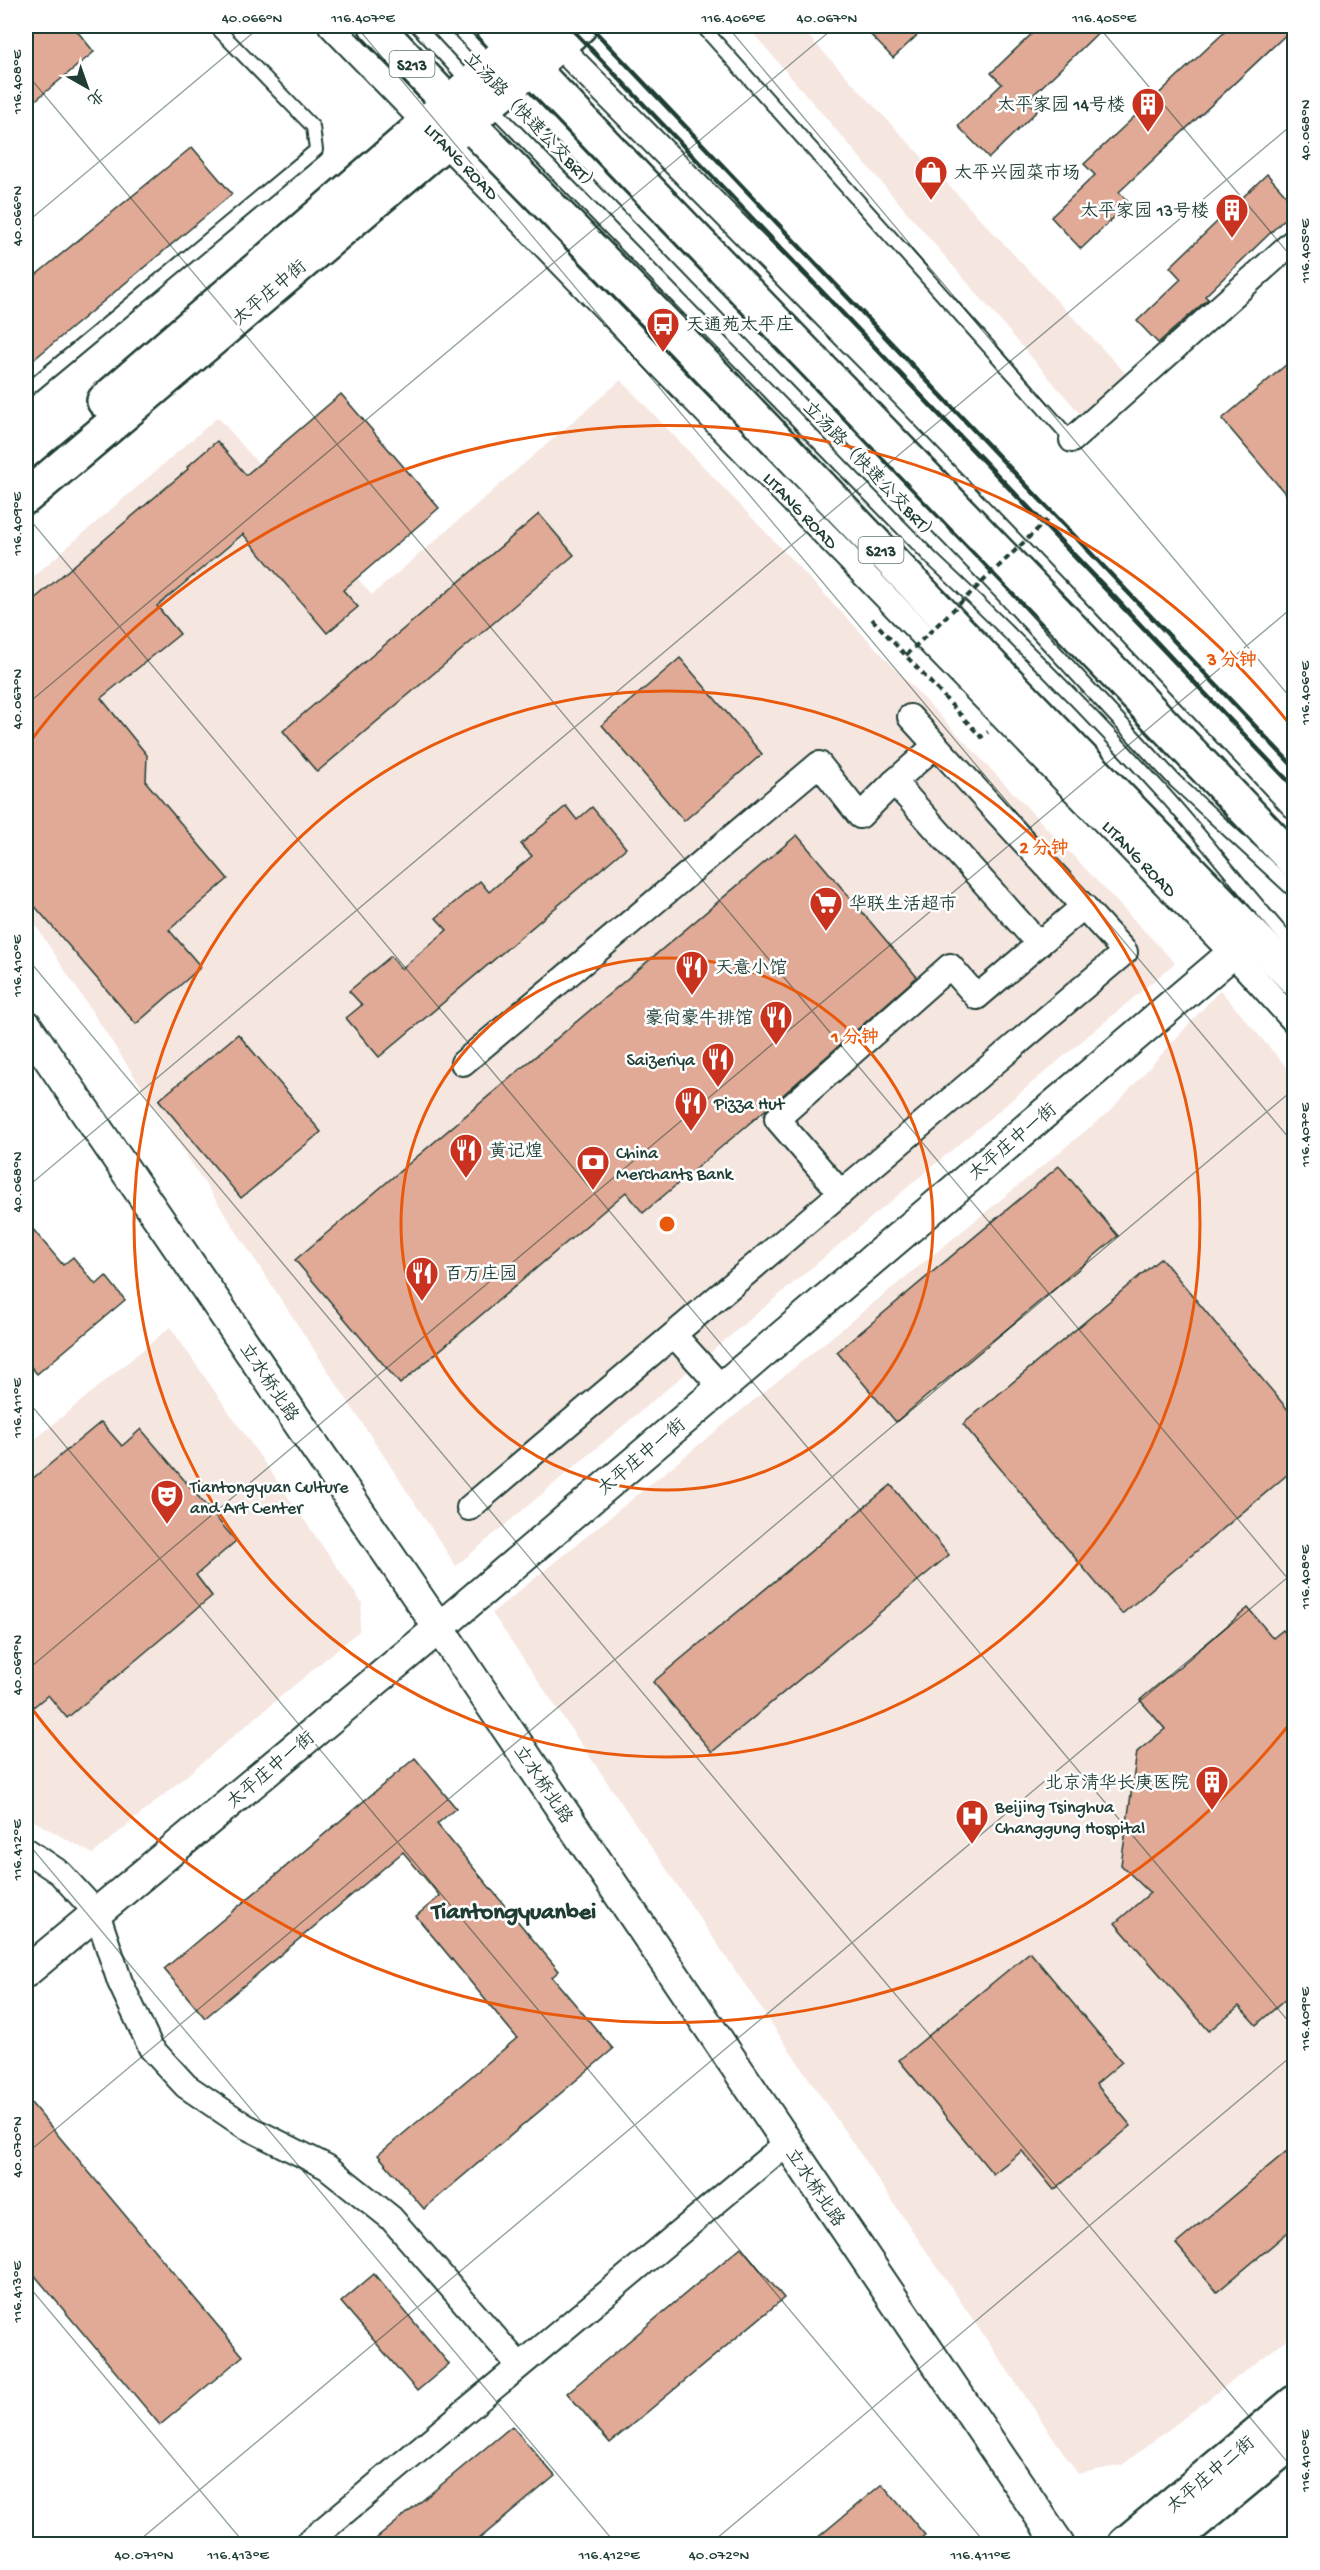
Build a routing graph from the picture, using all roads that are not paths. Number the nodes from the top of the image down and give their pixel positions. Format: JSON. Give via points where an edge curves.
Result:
{"nodes":[{"id":1,"x":215,"y":26,"type":"edge"},
{"id":2,"x":331,"y":26,"type":"edge"},
{"id":3,"x":376,"y":26,"type":"edge"},
{"id":4,"x":417,"y":26,"type":"edge"},
{"id":5,"x":455,"y":26,"type":"edge"},
{"id":6,"x":702,"y":26,"type":"edge"},
{"id":7,"x":553,"y":30,"type":"edge"},
{"id":8,"x":480,"y":88,"type":"edge"},
{"id":9,"x":1294,"y":241,"type":"edge"},
{"id":10,"x":26,"y":391,"type":"edge"},
{"id":11,"x":1072,"y":440,"type":"joint"},
{"id":12,"x":26,"y":469,"type":"edge"},
{"id":13,"x":26,"y":497,"type":"edge"},
{"id":14,"x":910,"y":717,"type":"dead end"},
{"id":15,"x":936,"y":745,"type":"junction"},
{"id":16,"x":894,"y":783,"type":"junction"},
{"id":17,"x":1294,"y":806,"type":"edge"},
{"id":18,"x":1294,"y":861,"type":"edge"},
{"id":19,"x":1294,"y":891,"type":"edge"},
{"id":20,"x":1084,"y":906,"type":"junction"},
{"id":21,"x":1039,"y":944,"type":"junction"},
{"id":22,"x":1243,"y":944,"type":"junction"},
{"id":23,"x":1294,"y":947,"type":"edge"},
{"id":24,"x":1294,"y":978,"type":"edge"},
{"id":25,"x":1294,"y":1021,"type":"edge"},
{"id":26,"x":26,"y":1025,"type":"edge"},
{"id":27,"x":463,"y":1063,"type":"dead end"},
{"id":28,"x":841,"y":1193,"type":"junction"},
{"id":29,"x":674,"y":1335,"type":"junction"},
{"id":30,"x":722,"y":1388,"type":"junction"},
{"id":31,"x":469,"y":1508,"type":"dead end"},
{"id":32,"x":439,"y":1628,"type":"junction"},
{"id":33,"x":26,"y":1850,"type":"edge"},
{"id":34,"x":97,"y":1912,"type":"junction"},
{"id":35,"x":26,"y":1972,"type":"edge"},
{"id":36,"x":786,"y":2143,"type":"junction"},
{"id":37,"x":519,"y":2365,"type":"junction"},
{"id":38,"x":1294,"y":2403,"type":"edge"},
{"id":39,"x":1294,"y":2440,"type":"edge"},
{"id":40,"x":306,"y":2544,"type":"edge"},
{"id":41,"x":1059,"y":2544,"type":"edge"},
{"id":42,"x":1125,"y":2544,"type":"edge"},
{"id":43,"x":1168,"y":2544,"type":"edge"}],
"edges":[{"from":1,"to":10,"type":"lane","via":[[314,127],[316,150]]},
{"from":2,"to":8,"type":"street","name":"LITANG ROAD","number":"S213"},
{"from":3,"to":8,"type":"main road","name":"LITANG ROAD","number":"S213"},
{"from":4,"to":8,"type":"lane","name":"立汤路（快速公交BRT）"},
{"from":5,"to":8,"type":"lane","name":"立汤路（快速公交BRT）"},
{"from":6,"to":11,"type":"lane"},
{"from":7,"to":8,"type":"main road"},
{"from":7,"to":17,"type":"street"},
{"from":8,"to":12,"type":"main road","name":"太平庄中街"},
{"from":8,"to":13,"type":"main road","name":"太平庄中街"},
{"from":8,"to":18,"type":"main road","name":"LITANG ROAD","number":"S213","via":[[738,285]]},
{"from":8,"to":19,"type":"lane","name":"立汤路（快速公交BRT）","via":[[1001,593],[1175,781]]},
{"from":8,"to":22,"type":"main road","name":"LITANG ROAD","number":"S213","via":[[682,341],[983,657]]},
{"from":8,"to":23,"type":"lane","name":"立汤路（快速公交BRT）","via":[[932,559],[1114,741]]},
{"from":9,"to":11,"type":"street"},
{"from":14,"to":15,"type":"street"},
{"from":15,"to":16,"type":"street"},
{"from":15,"to":20,"type":"street"},
{"from":16,"to":21,"type":"street"},
{"from":16,"to":27,"type":"street","via":[[860,816],[819,764]]},
{"from":20,"to":21,"type":"street"},
{"from":20,"to":28,"type":"street","via":[[1125,952]]},
{"from":21,"to":28,"type":"street","via":[[977,997],[950,966],[777,1119]]},
{"from":22,"to":24,"type":"main road","name":"LITANG ROAD","number":"S213"},
{"from":22,"to":25,"type":"street","name":"LITANG ROAD","number":"S213"},
{"from":22,"to":30,"type":"street","name":"太平庄中一街"},
{"from":26,"to":32,"type":"street","name":"立水桥北路"},
{"from":28,"to":29,"type":"street"},
{"from":29,"to":30,"type":"street"},
{"from":29,"to":31,"type":"street"},
{"from":30,"to":32,"type":"street","name":"太平庄中一街"},
{"from":32,"to":34,"type":"street","name":"太平庄中一街"},
{"from":32,"to":36,"type":"street","name":"立水桥北路"},
{"from":33,"to":34,"type":"street","via":[[60,1874]]},
{"from":34,"to":35,"type":"street","name":"太平庄中一街"},
{"from":34,"to":37,"type":"street","via":[[120,1982],[152,2048],[186,2085],[245,2126],[327,2168],[392,2218]]},
{"from":36,"to":37,"type":"street"},
{"from":36,"to":41,"type":"street","name":"立水桥北路"},
{"from":37,"to":40,"type":"street"},
{"from":38,"to":42,"type":"main road","name":"太平庄中二街"},
{"from":39,"to":43,"type":"main road","name":"太平庄中二街"}]}
